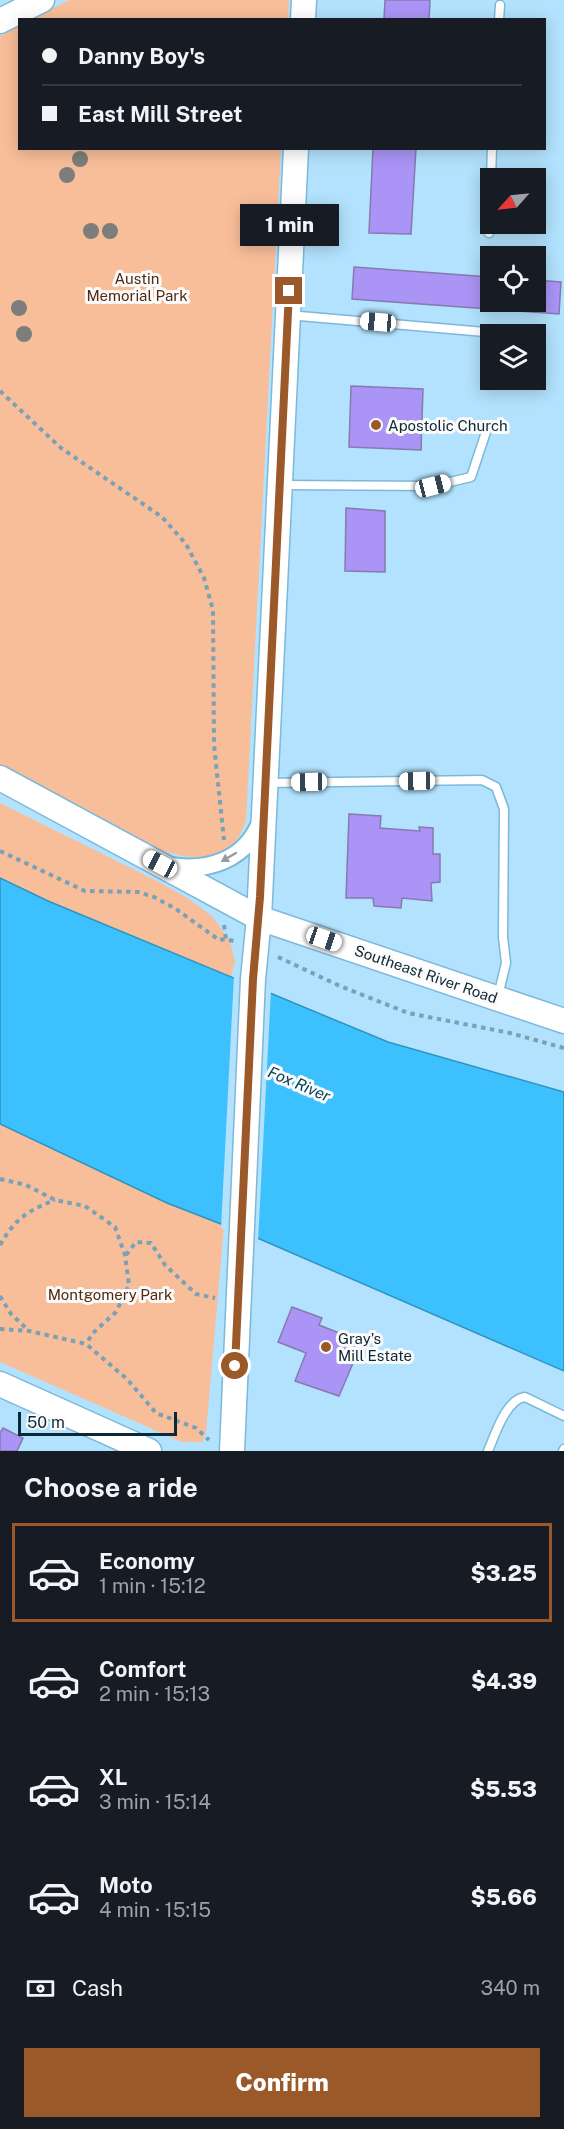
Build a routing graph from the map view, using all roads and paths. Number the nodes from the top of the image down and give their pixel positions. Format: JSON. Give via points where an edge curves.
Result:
{"nodes":[{"id":1,"x":42,"y":0,"type":"edge"},
{"id":2,"x":304,"y":0,"type":"edge"},
{"id":3,"x":500,"y":5,"type":"dead end"},
{"id":4,"x":303,"y":18,"type":"edge"},
{"id":5,"x":499,"y":18,"type":"edge"},
{"id":6,"x":0,"y":21,"type":"edge"},
{"id":7,"x":296,"y":150,"type":"edge"},
{"id":8,"x":492,"y":150,"type":"edge"},
{"id":9,"x":491,"y":168,"type":"edge"},
{"id":10,"x":288,"y":315,"type":"junction"},
{"id":11,"x":480,"y":332,"type":"edge"},
{"id":12,"x":0,"y":391,"type":"edge"},
{"id":13,"x":486,"y":432,"type":"dead end"},
{"id":14,"x":280,"y":484,"type":"junction"},
{"id":15,"x":0,"y":778,"type":"edge"},
{"id":16,"x":266,"y":783,"type":"junction"},
{"id":17,"x":264,"y":813,"type":"junction"},
{"id":18,"x":223,"y":861,"type":"junction"},
{"id":19,"x":160,"y":864,"type":"junction"},
{"id":20,"x":220,"y":896,"type":"junction"},
{"id":21,"x":259,"y":918,"type":"junction"},
{"id":22,"x":226,"y":939,"type":"dead end"},
{"id":23,"x":497,"y":998,"type":"junction"},
{"id":24,"x":564,"y":1021,"type":"edge"},
{"id":25,"x":0,"y":1179,"type":"edge"},
{"id":26,"x":55,"y":1200,"type":"junction"},
{"id":27,"x":0,"y":1245,"type":"edge"},
{"id":28,"x":125,"y":1255,"type":"junction"},
{"id":29,"x":0,"y":1296,"type":"edge"},
{"id":30,"x":215,"y":1298,"type":"dead end"},
{"id":31,"x":0,"y":1329,"type":"edge"},
{"id":32,"x":29,"y":1331,"type":"junction"},
{"id":33,"x":86,"y":1344,"type":"junction"},
{"id":34,"x":0,"y":1384,"type":"edge"},
{"id":35,"x":564,"y":1416,"type":"edge"},
{"id":36,"x":209,"y":1440,"type":"dead end"},
{"id":37,"x":149,"y":1451,"type":"edge"},
{"id":38,"x":232,"y":1451,"type":"edge"},
{"id":39,"x":488,"y":1451,"type":"edge"}],
"edges":[{"from":1,"to":6,"type":"street"},
{"from":2,"to":4,"type":"street"},
{"from":3,"to":5,"type":"lane"},
{"from":7,"to":10,"type":"street"},
{"from":8,"to":9,"type":"lane"},
{"from":10,"to":11,"type":"lane"},
{"from":10,"to":14,"type":"street"},
{"from":12,"to":18,"type":"path","via":[[61,448],[162,516],[186,544],[204,578],[213,610],[213,745]]},
{"from":13,"to":14,"type":"lane","via":[[471,477],[433,486]]},
{"from":14,"to":16,"type":"street"},
{"from":15,"to":19,"type":"street","name":"Southeast River Road"},
{"from":16,"to":17,"type":"street"},
{"from":16,"to":23,"type":"lane","via":[[482,780],[496,787],[504,809],[506,963]]},
{"from":17,"to":18,"type":"street","one_way":true,"via":[[248,844]]},
{"from":17,"to":21,"type":"street"},
{"from":18,"to":19,"type":"street","via":[[202,868]]},
{"from":19,"to":20,"type":"street","name":"Southeast River Road"},
{"from":20,"to":21,"type":"street","name":"Southeast River Road"},
{"from":20,"to":22,"type":"path"},
{"from":21,"to":23,"type":"street","name":"Southeast River Road"},
{"from":21,"to":38,"type":"street"},
{"from":23,"to":24,"type":"street","name":"Southeast River Road"},
{"from":25,"to":26,"type":"path","via":[[26,1185]]},
{"from":26,"to":27,"type":"path","via":[[31,1209]]},
{"from":26,"to":28,"type":"path","via":[[85,1206],[115,1227]]},
{"from":28,"to":30,"type":"path","via":[[136,1242],[151,1243],[165,1265],[196,1294]]},
{"from":28,"to":33,"type":"path","via":[[129,1285],[116,1312]]},
{"from":29,"to":32,"type":"path","via":[[11,1314]]},
{"from":31,"to":32,"type":"path"},
{"from":32,"to":33,"type":"path"},
{"from":33,"to":36,"type":"path","via":[[127,1378],[156,1413],[196,1428]]},
{"from":34,"to":37,"type":"street"},
{"from":35,"to":39,"type":"lane","via":[[525,1397],[517,1398]]}]}
